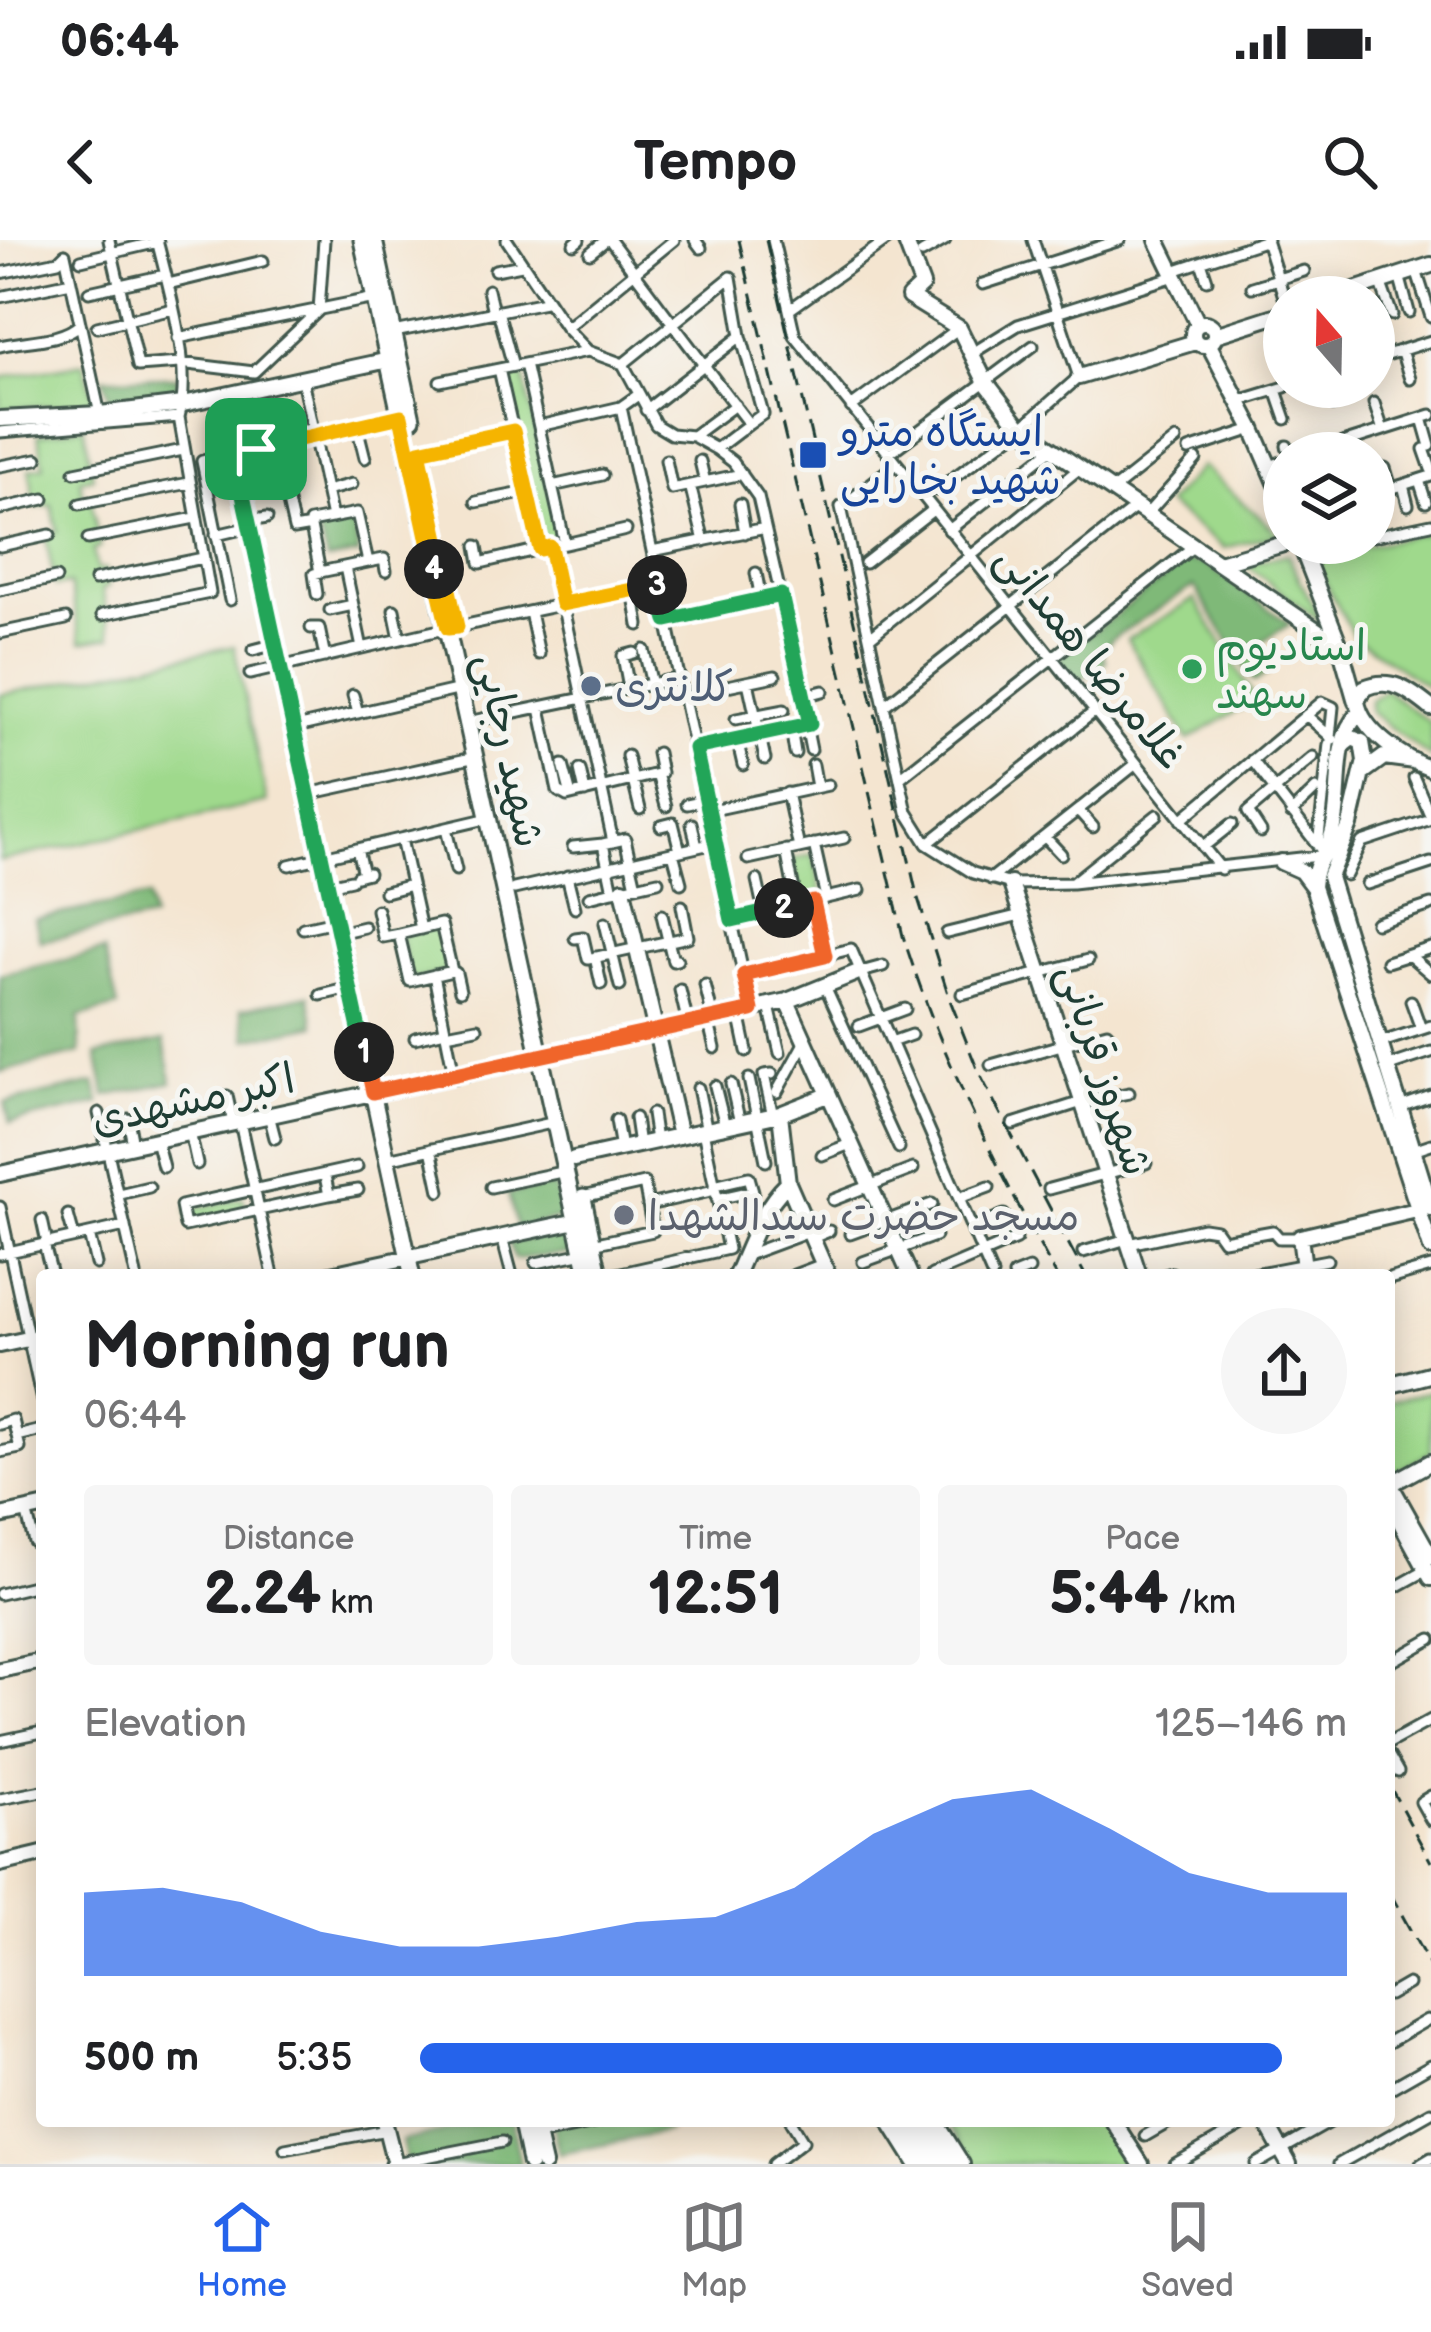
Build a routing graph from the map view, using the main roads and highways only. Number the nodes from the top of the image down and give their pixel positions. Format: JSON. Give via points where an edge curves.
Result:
{"nodes":[{"id":1,"x":362,"y":240,"type":"edge"},
{"id":2,"x":378,"y":240,"type":"edge"},
{"id":3,"x":452,"y":627,"type":"junction"},
{"id":4,"x":546,"y":1055,"type":"junction"},
{"id":5,"x":570,"y":1165,"type":"junction"},
{"id":6,"x":582,"y":1220,"type":"junction"},
{"id":7,"x":587,"y":1269,"type":"edge"},
{"id":8,"x":1431,"y":1364,"type":"edge"},
{"id":9,"x":1395,"y":1373,"type":"edge"},
{"id":10,"x":908,"y":2127,"type":"edge"},
{"id":11,"x":924,"y":2127,"type":"edge"},
{"id":12,"x":931,"y":2164,"type":"edge"},
{"id":13,"x":947,"y":2164,"type":"edge"}],
"edges":[{"from":1,"to":3,"type":"main road","name":"شهید رجایی"},
{"from":2,"to":3,"type":"main road","name":"شهید رجایی"},
{"from":3,"to":4,"type":"main road","name":"شهید رجایی"},
{"from":3,"to":4,"type":"main road","name":"شهید رجایی"},
{"from":4,"to":5,"type":"main road","name":"شهید رجایی"},
{"from":4,"to":5,"type":"main road","name":"شهید رجایی"},
{"from":5,"to":6,"type":"main road","name":"شهید رجایی"},
{"from":5,"to":6,"type":"main road","name":"شهید رجایی"},
{"from":6,"to":7,"type":"main road","name":"شهید رجایی"},
{"from":8,"to":9,"type":"main road"},
{"from":10,"to":12,"type":"highway"},
{"from":11,"to":13,"type":"highway"}]}
